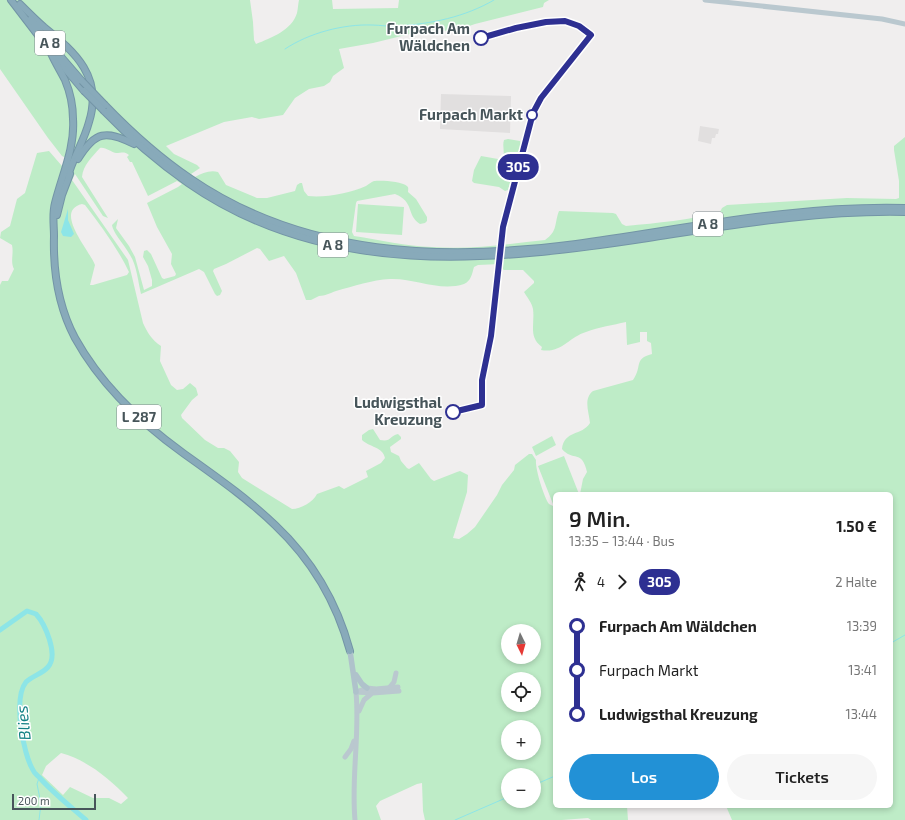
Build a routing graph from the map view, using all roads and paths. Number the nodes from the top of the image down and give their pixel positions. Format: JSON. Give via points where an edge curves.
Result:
{"nodes":[{"id":1,"x":11,"y":0,"type":"edge"},
{"id":2,"x":705,"y":0,"type":"edge"},
{"id":3,"x":18,"y":2,"type":"edge"},
{"id":4,"x":905,"y":24,"type":"edge"},
{"id":5,"x":50,"y":51,"type":"junction"},
{"id":6,"x":104,"y":108,"type":"junction"},
{"id":7,"x":142,"y":147,"type":"junction"},
{"id":8,"x":68,"y":176,"type":"junction"},
{"id":9,"x":905,"y":208,"type":"edge"},
{"id":10,"x":905,"y":212,"type":"edge"},
{"id":11,"x":54,"y":234,"type":"junction"},
{"id":12,"x":511,"y":253,"type":"junction"},
{"id":13,"x":490,"y":254,"type":"junction"},
{"id":14,"x":350,"y":651,"type":"joint"},
{"id":15,"x":354,"y":670,"type":"junction"},
{"id":16,"x":396,"y":673,"type":"dead end"},
{"id":17,"x":368,"y":688,"type":"junction"},
{"id":18,"x":389,"y":688,"type":"junction"},
{"id":19,"x":356,"y":692,"type":"junction"},
{"id":20,"x":373,"y":693,"type":"junction"},
{"id":21,"x":358,"y":714,"type":"junction"},
{"id":22,"x":357,"y":734,"type":"junction"},
{"id":23,"x":345,"y":757,"type":"dead end"},
{"id":24,"x":355,"y":820,"type":"edge"}],
"edges":[{"from":1,"to":5,"type":"highway","number":"A 8"},
{"from":2,"to":4,"type":"main road","via":[[882,19]]},
{"from":3,"to":6,"type":"highway","number":"A 8","bridge":true},
{"from":3,"to":8,"type":"highway","via":[[77,57],[90,79],[92,113]]},
{"from":5,"to":6,"type":"highway","number":"A 8","bridge":true,"via":[[84,90]]},
{"from":5,"to":11,"type":"highway","via":[[67,86],[73,122],[69,154],[54,209]]},
{"from":6,"to":7,"type":"highway","number":"A 8"},
{"from":6,"to":13,"type":"highway","number":"A 8","via":[[186,176],[233,204],[269,220],[326,239],[375,248]]},
{"from":7,"to":8,"type":"highway","via":[[115,135],[100,136],[83,151]]},
{"from":7,"to":13,"type":"highway","number":"A 8","via":[[189,183],[225,205],[268,225],[306,238],[340,247],[397,255],[439,258]]},
{"from":8,"to":11,"type":"highway"},
{"from":9,"to":12,"type":"highway","number":"A 8","via":[[864,208],[736,220]]},
{"from":10,"to":12,"type":"highway","number":"A 8","via":[[810,216],[575,249]]},
{"from":11,"to":14,"type":"highway","number":"L 287","via":[[55,276],[62,304],[76,338],[94,367],[139,418],[249,502],[287,537],[325,589]]},
{"from":12,"to":13,"type":"highway","number":"A 8"},
{"from":14,"to":15,"type":"main road","number":"L 287"},
{"from":15,"to":17,"type":"main road","via":[[362,684]]},
{"from":15,"to":19,"type":"main road","number":"L 287"},
{"from":16,"to":18,"type":"main road"},
{"from":17,"to":18,"type":"main road"},
{"from":17,"to":19,"type":"main road"},
{"from":18,"to":20,"type":"main road","via":[[398,689]]},
{"from":19,"to":20,"type":"main road"},
{"from":19,"to":21,"type":"main road","number":"L 287"},
{"from":20,"to":21,"type":"main road","via":[[364,700]]},
{"from":21,"to":22,"type":"main road","number":"L 287"},
{"from":22,"to":23,"type":"main road","via":[[352,748]]},
{"from":22,"to":24,"type":"main road","number":"L 287"}]}
